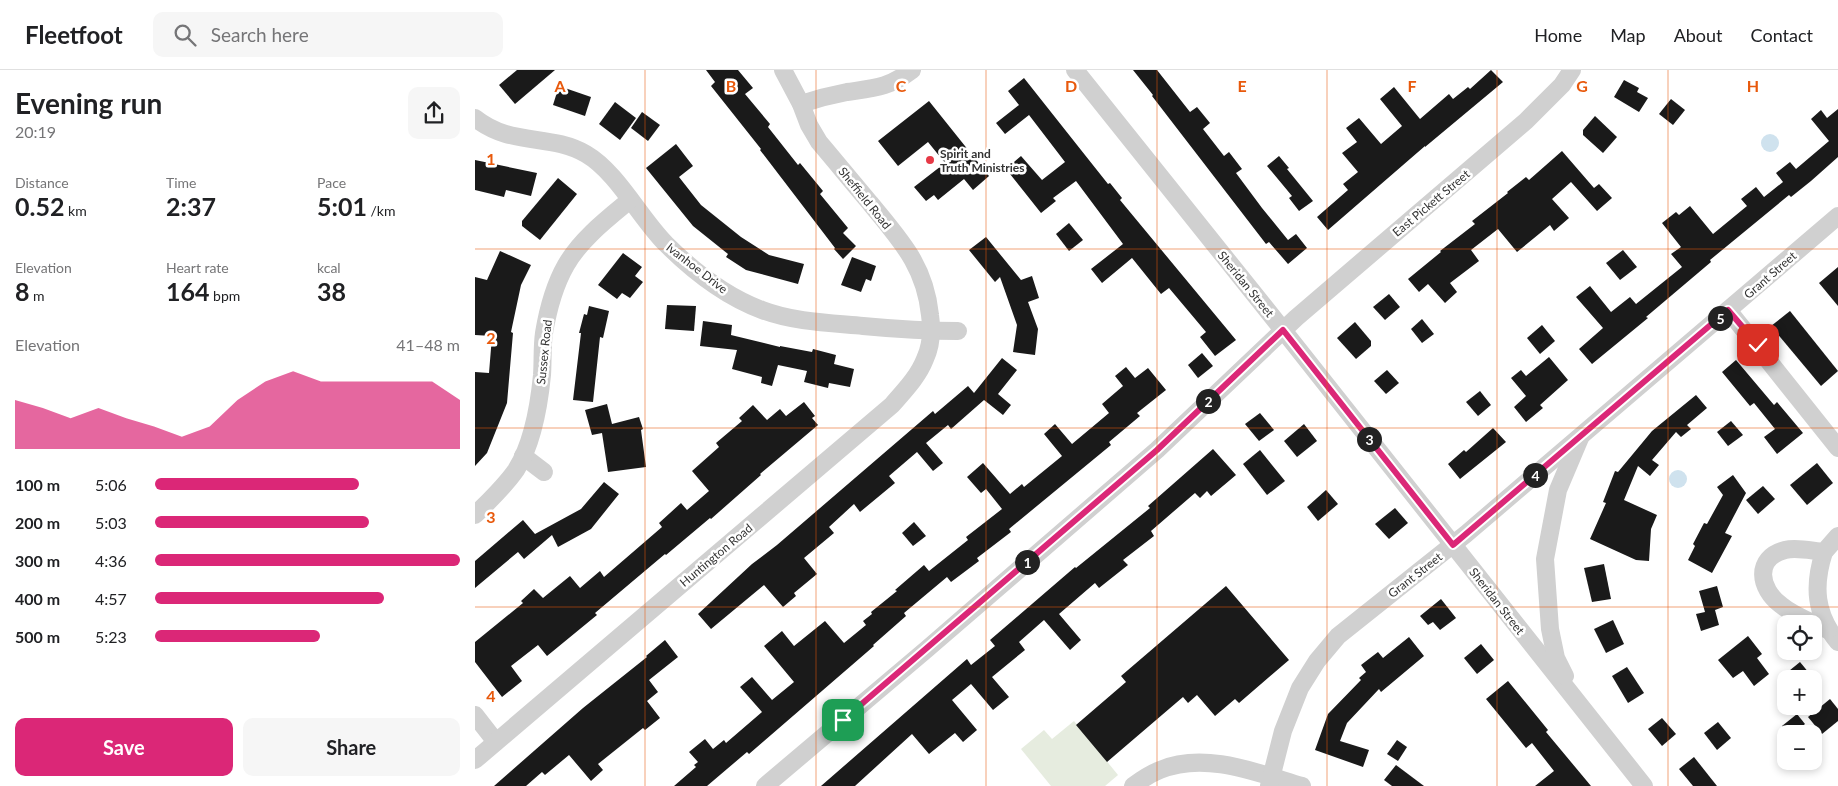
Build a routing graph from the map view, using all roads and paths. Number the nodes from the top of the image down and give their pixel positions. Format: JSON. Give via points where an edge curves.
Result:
{"nodes":[{"id":1,"x":783,"y":70,"type":"edge"},
{"id":2,"x":912,"y":70,"type":"edge"},
{"id":3,"x":1075,"y":70,"type":"edge"},
{"id":4,"x":1572,"y":70,"type":"edge"},
{"id":5,"x":801,"y":104,"type":"junction"},
{"id":6,"x":475,"y":118,"type":"edge"},
{"id":7,"x":630,"y":200,"type":"junction"},
{"id":8,"x":1838,"y":216,"type":"edge"},
{"id":9,"x":1728,"y":310,"type":"junction"},
{"id":10,"x":1283,"y":330,"type":"junction"},
{"id":11,"x":931,"y":331,"type":"junction"},
{"id":12,"x":958,"y":331,"type":"dead end"},
{"id":13,"x":1581,"y":436,"type":"junction"},
{"id":14,"x":1838,"y":448,"type":"edge"},
{"id":15,"x":523,"y":456,"type":"junction"},
{"id":16,"x":544,"y":472,"type":"dead end"},
{"id":17,"x":475,"y":515,"type":"edge"},
{"id":18,"x":1838,"y":536,"type":"edge"},
{"id":19,"x":1453,"y":545,"type":"junction"},
{"id":20,"x":1824,"y":552,"type":"junction"},
{"id":21,"x":1833,"y":636,"type":"edge"},
{"id":22,"x":1583,"y":710,"type":"junction"},
{"id":23,"x":475,"y":715,"type":"edge"},
{"id":24,"x":497,"y":742,"type":"junction"},
{"id":25,"x":475,"y":760,"type":"edge"},
{"id":26,"x":1270,"y":781,"type":"edge"},
{"id":27,"x":765,"y":786,"type":"edge"},
{"id":28,"x":1133,"y":786,"type":"edge"},
{"id":29,"x":1302,"y":786,"type":"edge"},
{"id":30,"x":1644,"y":786,"type":"edge"}],
"edges":[{"from":1,"to":5,"type":"street","name":"Sheffield Road"},
{"from":2,"to":5,"type":"street","via":[[888,85]]},
{"from":3,"to":10,"type":"street","name":"Sheridan Street"},
{"from":4,"to":10,"type":"street","name":"East Pickett Street","via":[[1562,85],[1526,121]]},
{"from":5,"to":11,"type":"street","name":"Sheffield Road","via":[[819,142],[914,261],[925,286]]},
{"from":6,"to":7,"type":"street","name":"Ivanhoe Drive","via":[[505,135],[552,142],[585,154],[599,164]]},
{"from":7,"to":11,"type":"street","name":"Ivanhoe Drive","via":[[665,244],[688,264],[723,290],[763,310],[831,323]]},
{"from":7,"to":15,"type":"street","name":"Sussex Road","via":[[574,253],[556,286],[544,335],[537,414]]},
{"from":8,"to":9,"type":"street","name":"Grant Street"},
{"from":9,"to":13,"type":"street","name":"Grant Street"},
{"from":9,"to":14,"type":"street"},
{"from":10,"to":19,"type":"street","name":"Sheridan Street"},
{"from":10,"to":27,"type":"street","name":"East Pickett Street","via":[[1122,482]]},
{"from":11,"to":12,"type":"street","name":"Ivanhoe Drive"},
{"from":11,"to":24,"type":"street","name":"Huntington Road","via":[[925,359],[909,386],[891,405]]},
{"from":13,"to":19,"type":"street","name":"Grant Street"},
{"from":13,"to":22,"type":"street","name":"Sheridan Street","via":[[1558,490],[1545,559],[1555,658]]},
{"from":15,"to":16,"type":"street"},
{"from":15,"to":17,"type":"street","name":"Sussex Road","via":[[516,470]]},
{"from":18,"to":20,"type":"street"},
{"from":19,"to":22,"type":"street","name":"Sheridan Street"},
{"from":19,"to":26,"type":"street","name":"Grant Street","via":[[1338,636],[1325,650],[1300,688],[1283,731]]},
{"from":20,"to":21,"type":"street","via":[[1819,568],[1817,598]]},
{"from":20,"to":21,"type":"street","via":[[1787,550],[1777,553],[1762,570],[1763,580],[1779,604]]},
{"from":22,"to":30,"type":"street","name":"Sheridan Street"},
{"from":23,"to":24,"type":"street"},
{"from":24,"to":25,"type":"street","name":"Huntington Road"},
{"from":26,"to":28,"type":"street","via":[[1220,765],[1195,763],[1159,770]]},
{"from":26,"to":29,"type":"street"}]}
